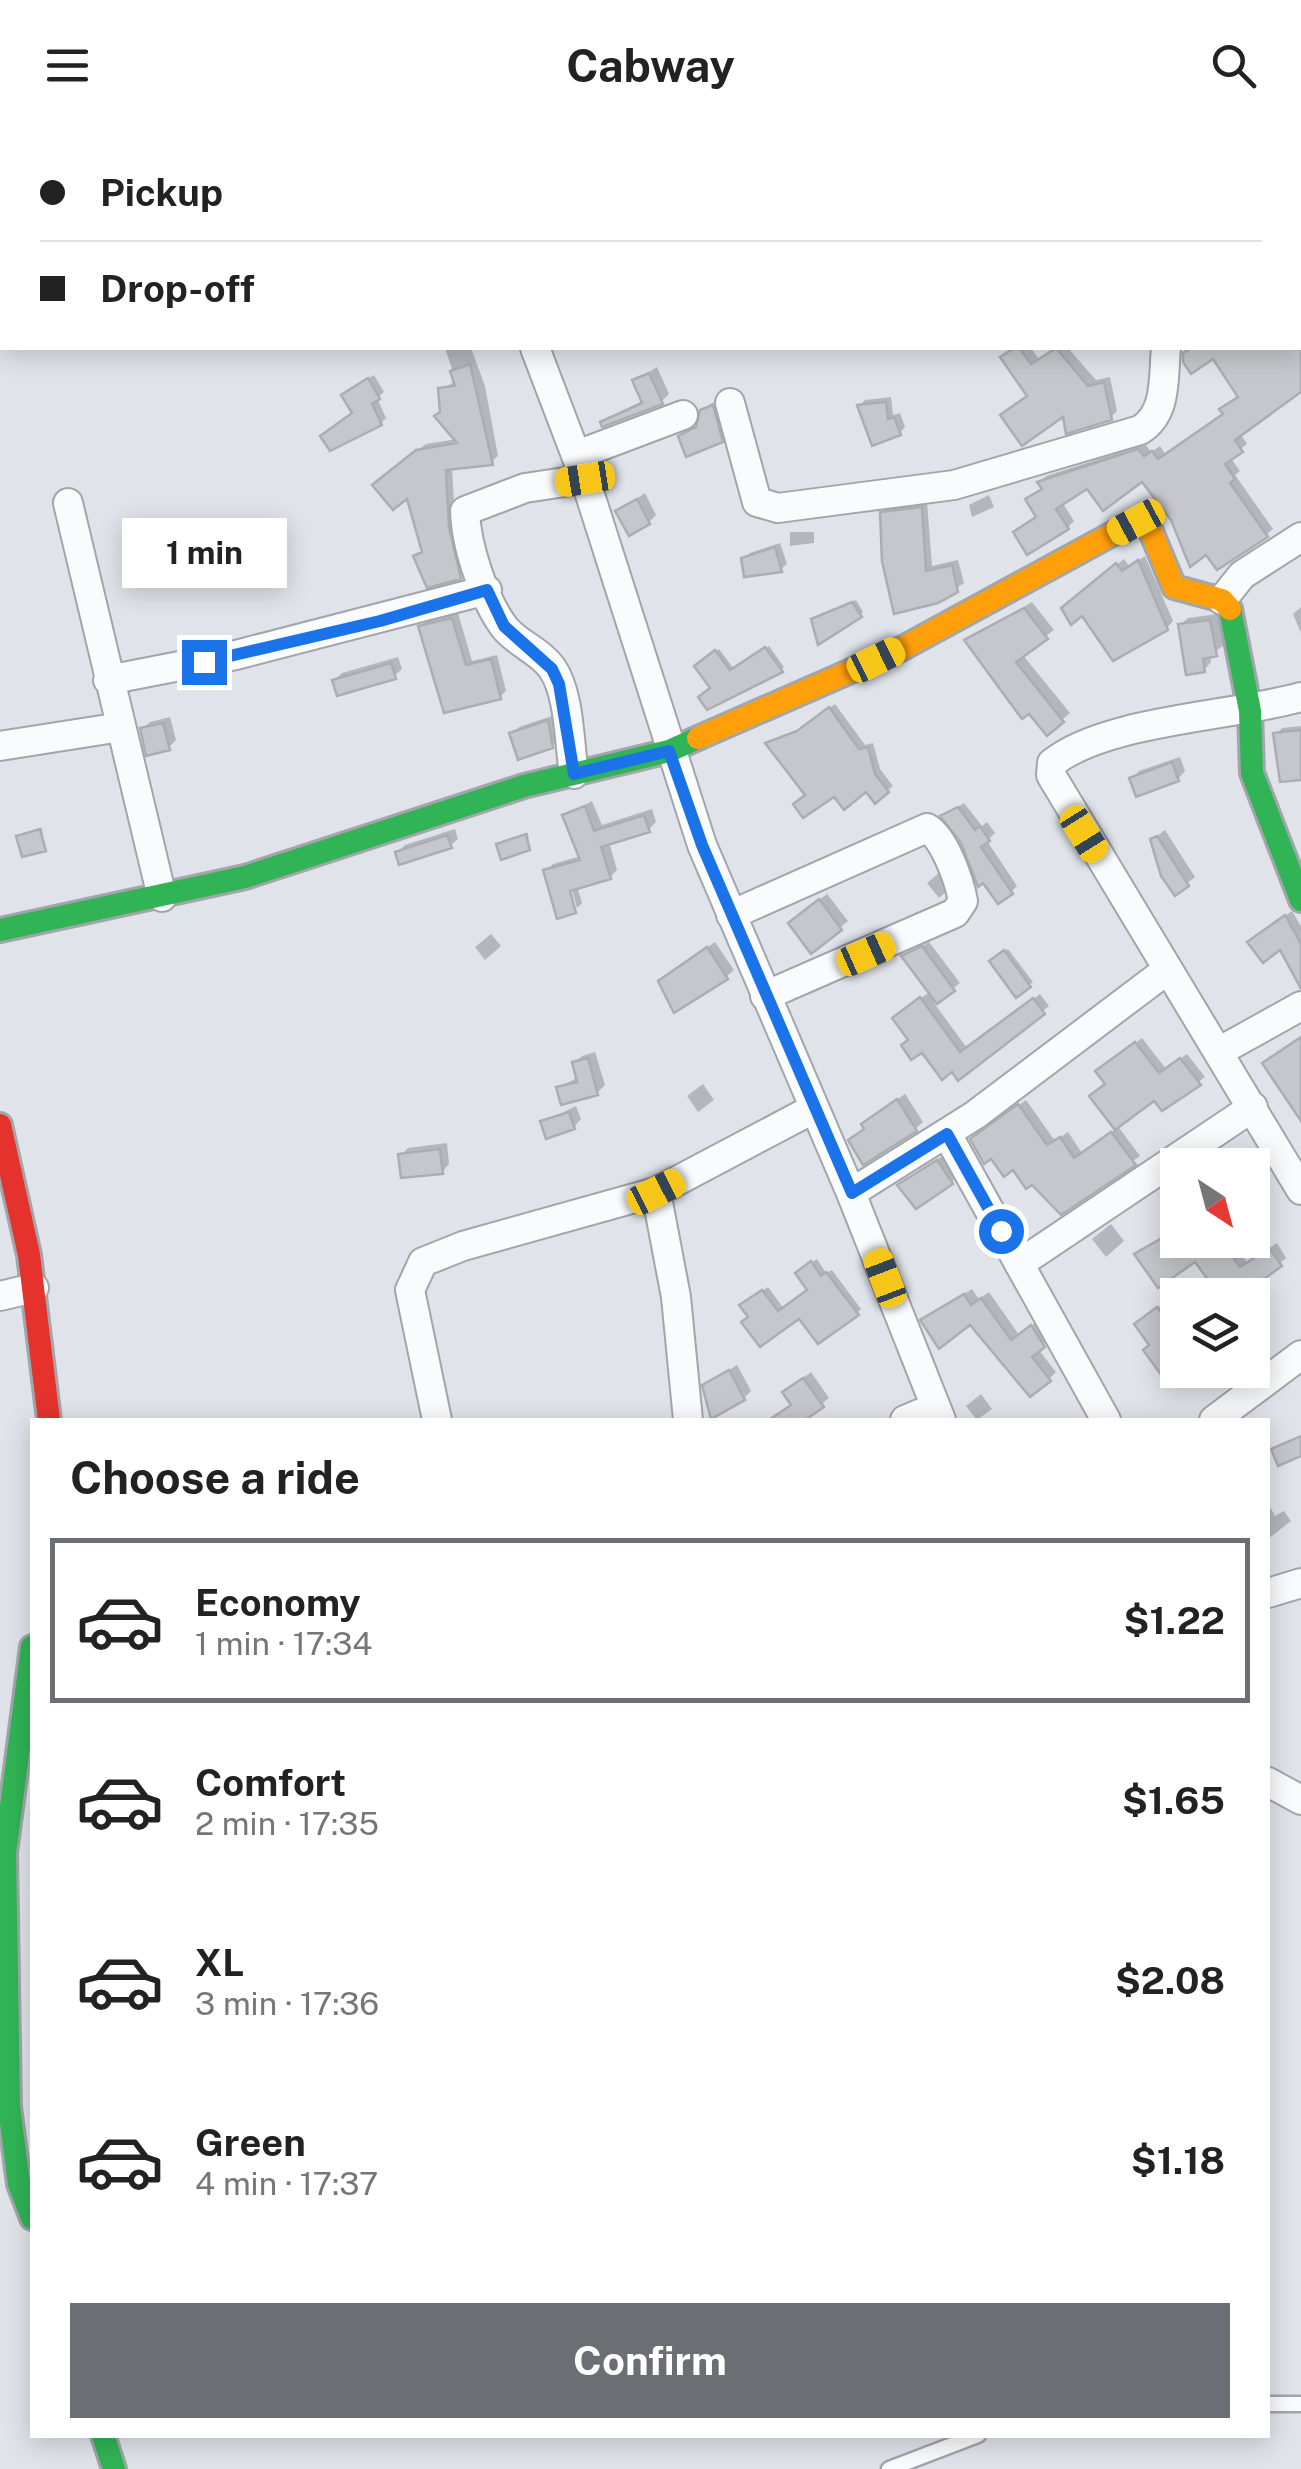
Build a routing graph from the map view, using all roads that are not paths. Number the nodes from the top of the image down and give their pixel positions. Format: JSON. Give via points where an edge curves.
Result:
{"nodes":[{"id":1,"x":542,"y":350,"type":"edge"},
{"id":2,"x":1166,"y":350,"type":"edge"},
{"id":3,"x":730,"y":403,"type":"dead end"},
{"id":4,"x":683,"y":415,"type":"dead end"},
{"id":5,"x":581,"y":467,"type":"junction"},
{"id":6,"x":68,"y":503,"type":"dead end"},
{"id":7,"x":1301,"y":537,"type":"edge"},
{"id":8,"x":487,"y":590,"type":"junction"},
{"id":9,"x":1222,"y":600,"type":"junction"},
{"id":10,"x":108,"y":680,"type":"junction"},
{"id":11,"x":1301,"y":696,"type":"edge"},
{"id":12,"x":1250,"y":711,"type":"junction"},
{"id":13,"x":121,"y":726,"type":"junction"},
{"id":14,"x":0,"y":746,"type":"edge"},
{"id":15,"x":669,"y":751,"type":"junction"},
{"id":16,"x":574,"y":774,"type":"junction"},
{"id":17,"x":162,"y":897,"type":"junction"},
{"id":18,"x":1301,"y":900,"type":"edge"},
{"id":19,"x":731,"y":916,"type":"junction"},
{"id":20,"x":0,"y":930,"type":"edge"},
{"id":21,"x":1166,"y":970,"type":"junction"},
{"id":22,"x":766,"y":996,"type":"junction"},
{"id":23,"x":1301,"y":1006,"type":"edge"},
{"id":24,"x":1220,"y":1051,"type":"junction"},
{"id":25,"x":1253,"y":1107,"type":"junction"},
{"id":26,"x":813,"y":1109,"type":"junction"},
{"id":27,"x":0,"y":1125,"type":"edge"},
{"id":28,"x":947,"y":1134,"type":"junction"},
{"id":29,"x":1301,"y":1190,"type":"edge"},
{"id":30,"x":656,"y":1192,"type":"junction"},
{"id":31,"x":852,"y":1193,"type":"junction"},
{"id":32,"x":1019,"y":1264,"type":"junction"},
{"id":33,"x":34,"y":1288,"type":"junction"},
{"id":34,"x":0,"y":1296,"type":"edge"},
{"id":35,"x":1301,"y":1354,"type":"edge"},
{"id":36,"x":938,"y":1413,"type":"edge"},
{"id":37,"x":49,"y":1418,"type":"edge"},
{"id":38,"x":436,"y":1418,"type":"edge"},
{"id":39,"x":688,"y":1418,"type":"edge"},
{"id":40,"x":1105,"y":1418,"type":"edge"},
{"id":41,"x":1217,"y":1418,"type":"edge"},
{"id":42,"x":1301,"y":1583,"type":"edge"},
{"id":43,"x":1270,"y":1592,"type":"edge"},
{"id":44,"x":30,"y":1662,"type":"edge"},
{"id":45,"x":1270,"y":1783,"type":"edge"},
{"id":46,"x":1301,"y":1800,"type":"edge"},
{"id":47,"x":14,"y":2105,"type":"edge"},
{"id":48,"x":30,"y":2213,"type":"edge"},
{"id":49,"x":1270,"y":2404,"type":"edge"},
{"id":50,"x":1301,"y":2404,"type":"edge"},
{"id":51,"x":104,"y":2438,"type":"edge"},
{"id":52,"x":970,"y":2438,"type":"edge"},
{"id":53,"x":114,"y":2469,"type":"edge"},
{"id":54,"x":890,"y":2469,"type":"edge"}],
"edges":[{"from":1,"to":5,"type":"street"},
{"from":2,"to":3,"type":"street","via":[[1160,404],[1140,430],[954,485],[832,502],[778,508],[756,502]]},
{"from":4,"to":5,"type":"street"},
{"from":5,"to":8,"type":"street","via":[[465,511]]},
{"from":5,"to":15,"type":"street"},
{"from":6,"to":10,"type":"street"},
{"from":7,"to":9,"type":"street","via":[[1242,575]]},
{"from":8,"to":10,"type":"street","via":[[290,642]]},
{"from":8,"to":16,"type":"street","via":[[504,626],[552,669]]},
{"from":9,"to":12,"type":"street","via":[[1233,617]]},
{"from":9,"to":15,"type":"street","via":[[1174,587],[1150,528],[1136,522],[902,648]]},
{"from":10,"to":13,"type":"street"},
{"from":11,"to":12,"type":"street"},
{"from":12,"to":18,"type":"street","via":[[1252,774]]},
{"from":12,"to":21,"type":"street","via":[[1121,733],[1052,763],[1066,806]]},
{"from":13,"to":14,"type":"street"},
{"from":13,"to":17,"type":"street"},
{"from":15,"to":16,"type":"street"},
{"from":15,"to":19,"type":"street"},
{"from":16,"to":17,"type":"street"},
{"from":17,"to":20,"type":"street"},
{"from":19,"to":22,"type":"street"},
{"from":19,"to":22,"type":"street","via":[[927,828],[961,891],[955,913]]},
{"from":21,"to":24,"type":"street"},
{"from":21,"to":28,"type":"street"},
{"from":22,"to":26,"type":"street"},
{"from":23,"to":24,"type":"street"},
{"from":24,"to":25,"type":"street"},
{"from":25,"to":29,"type":"street"},
{"from":25,"to":32,"type":"street"},
{"from":26,"to":30,"type":"street"},
{"from":26,"to":31,"type":"street"},
{"from":27,"to":33,"type":"street"},
{"from":28,"to":31,"type":"street"},
{"from":28,"to":32,"type":"street"},
{"from":30,"to":38,"type":"street","via":[[423,1262],[410,1290]]},
{"from":30,"to":39,"type":"street","via":[[676,1296]]},
{"from":31,"to":36,"type":"street"},
{"from":32,"to":40,"type":"street"},
{"from":33,"to":34,"type":"street"},
{"from":33,"to":37,"type":"street"},
{"from":35,"to":41,"type":"street"},
{"from":42,"to":43,"type":"street"},
{"from":44,"to":47,"type":"street","via":[[5,1854]]},
{"from":45,"to":46,"type":"street"},
{"from":47,"to":48,"type":"street","via":[[19,2184]]},
{"from":49,"to":50,"type":"lane"},
{"from":51,"to":53,"type":"street"},
{"from":52,"to":54,"type":"lane"}]}
